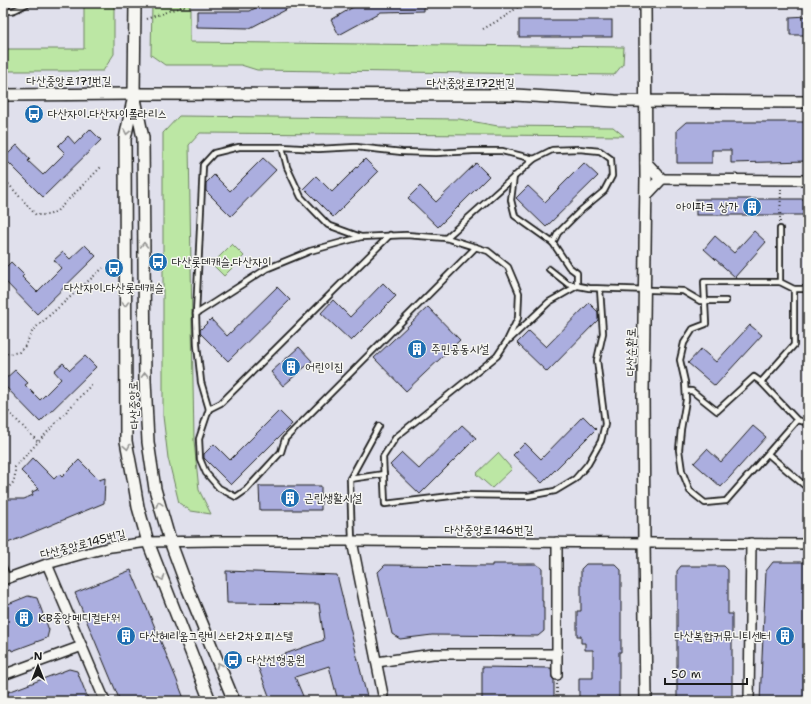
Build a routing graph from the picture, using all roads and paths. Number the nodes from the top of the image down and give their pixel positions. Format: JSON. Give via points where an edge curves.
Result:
{"nodes":[{"id":1,"x":28,"y":3,"type":"edge"},
{"id":2,"x":135,"y":3,"type":"edge"},
{"id":3,"x":192,"y":3,"type":"edge"},
{"id":4,"x":523,"y":3,"type":"edge"},
{"id":5,"x":645,"y":3,"type":"edge"},
{"id":6,"x":3,"y":10,"type":"edge"},
{"id":7,"x":134,"y":23,"type":"junction"},
{"id":8,"x":483,"y":29,"type":"dead end"},
{"id":9,"x":3,"y":94,"type":"edge"},
{"id":10,"x":134,"y":94,"type":"junction"},
{"id":11,"x":646,"y":100,"type":"junction"},
{"id":12,"x":808,"y":102,"type":"edge"},
{"id":13,"x":282,"y":146,"type":"junction"},
{"id":14,"x":534,"y":159,"type":"junction"},
{"id":15,"x":646,"y":164,"type":"junction"},
{"id":16,"x":101,"y":167,"type":"dead end"},
{"id":17,"x":514,"y":176,"type":"junction"},
{"id":18,"x":3,"y":178,"type":"edge"},
{"id":19,"x":661,"y":179,"type":"junction"},
{"id":20,"x":781,"y":180,"type":"junction"},
{"id":21,"x":808,"y":180,"type":"edge"},
{"id":22,"x":646,"y":195,"type":"junction"},
{"id":23,"x":780,"y":229,"type":"joint"},
{"id":24,"x":390,"y":235,"type":"junction"},
{"id":25,"x":361,"y":237,"type":"junction"},
{"id":26,"x":446,"y":238,"type":"junction"},
{"id":27,"x":553,"y":243,"type":"junction"},
{"id":28,"x":476,"y":247,"type":"junction"},
{"id":29,"x":103,"y":268,"type":"dead end"},
{"id":30,"x":549,"y":269,"type":"dead end"},
{"id":31,"x":780,"y":282,"type":"junction"},
{"id":32,"x":577,"y":286,"type":"junction"},
{"id":33,"x":600,"y":289,"type":"junction"},
{"id":34,"x":794,"y":289,"type":"junction"},
{"id":35,"x":808,"y":289,"type":"edge"},
{"id":36,"x":645,"y":290,"type":"junction"},
{"id":37,"x":705,"y":301,"type":"junction"},
{"id":38,"x":726,"y":301,"type":"dead end"},
{"id":39,"x":3,"y":308,"type":"edge"},
{"id":40,"x":196,"y":314,"type":"junction"},
{"id":41,"x":3,"y":341,"type":"edge"},
{"id":42,"x":507,"y":342,"type":"junction"},
{"id":43,"x":3,"y":352,"type":"edge"},
{"id":44,"x":761,"y":382,"type":"junction"},
{"id":45,"x":92,"y":384,"type":"dead end"},
{"id":46,"x":686,"y":391,"type":"junction"},
{"id":47,"x":3,"y":406,"type":"edge"},
{"id":48,"x":209,"y":409,"type":"junction"},
{"id":49,"x":798,"y":420,"type":"junction"},
{"id":50,"x":808,"y":422,"type":"edge"},
{"id":51,"x":379,"y":426,"type":"dead end"},
{"id":52,"x":38,"y":442,"type":"junction"},
{"id":53,"x":768,"y":454,"type":"junction"},
{"id":54,"x":384,"y":474,"type":"junction"},
{"id":55,"x":350,"y":479,"type":"junction"},
{"id":56,"x":808,"y":484,"type":"edge"},
{"id":57,"x":3,"y":487,"type":"edge"},
{"id":58,"x":170,"y":541,"type":"junction"},
{"id":59,"x":352,"y":541,"type":"junction"},
{"id":60,"x":148,"y":542,"type":"junction"},
{"id":61,"x":557,"y":542,"type":"junction"},
{"id":62,"x":644,"y":542,"type":"junction"},
{"id":63,"x":751,"y":543,"type":"junction"},
{"id":64,"x":808,"y":544,"type":"edge"},
{"id":65,"x":47,"y":564,"type":"junction"},
{"id":66,"x":3,"y":567,"type":"edge"},
{"id":67,"x":5,"y":579,"type":"edge"},
{"id":68,"x":82,"y":646,"type":"junction"},
{"id":69,"x":556,"y":654,"type":"junction"},
{"id":70,"x":377,"y":662,"type":"junction"},
{"id":71,"x":3,"y":675,"type":"edge"},
{"id":72,"x":557,"y":675,"type":"joint"},
{"id":73,"x":383,"y":695,"type":"dead end"},
{"id":74,"x":105,"y":701,"type":"edge"},
{"id":75,"x":210,"y":701,"type":"edge"},
{"id":76,"x":234,"y":701,"type":"edge"},
{"id":77,"x":557,"y":701,"type":"edge"},
{"id":78,"x":646,"y":701,"type":"edge"},
{"id":79,"x":750,"y":701,"type":"edge"}],
"edges":[{"from":1,"to":6,"type":"lane","via":[[15,11]]},
{"from":2,"to":7,"type":"street","name":"다산중앙로"},
{"from":3,"to":7,"type":"path"},
{"from":4,"to":8,"type":"path"},
{"from":5,"to":11,"type":"street","name":"다산순환로"},
{"from":7,"to":10,"type":"street","name":"다산중앙로"},
{"from":9,"to":10,"type":"street","name":"다산중앙로171번길"},
{"from":10,"to":11,"type":"street","name":"다산중앙로172번길","via":[[515,95],[615,101]]},
{"from":58,"to":10,"type":"street","name":"다산중앙로","one_way":true,"via":[[155,489],[148,442],[143,138]]},
{"from":10,"to":60,"type":"street","name":"다산중앙로","one_way":true,"via":[[125,139],[126,441],[138,507]]},
{"from":11,"to":12,"type":"street","name":"다산중앙로172번길"},
{"from":11,"to":15,"type":"street","name":"다산순환로"},
{"from":13,"to":14,"type":"lane","via":[[356,147],[436,153],[502,151]]},
{"from":13,"to":25,"type":"lane","via":[[287,168],[301,197],[328,225]]},
{"from":13,"to":40,"type":"lane","via":[[239,146],[214,154],[202,165]]},
{"from":14,"to":17,"type":"lane"},
{"from":14,"to":27,"type":"lane","via":[[552,150],[579,148],[600,151],[611,160],[612,176],[604,191],[558,233]]},
{"from":15,"to":19,"type":"street"},
{"from":15,"to":22,"type":"street","name":"다산순환로"},
{"from":16,"to":18,"type":"path","via":[[57,211],[49,215],[36,215]]},
{"from":17,"to":26,"type":"lane"},
{"from":17,"to":27,"type":"lane","via":[[511,200],[515,216]]},
{"from":19,"to":20,"type":"street"},
{"from":19,"to":22,"type":"street"},
{"from":20,"to":21,"type":"street"},
{"from":20,"to":23,"type":"path"},
{"from":22,"to":36,"type":"street","name":"다산순환로"},
{"from":23,"to":31,"type":"lane"},
{"from":24,"to":25,"type":"lane"},
{"from":24,"to":26,"type":"lane"},
{"from":24,"to":48,"type":"lane","via":[[221,403]]},
{"from":25,"to":40,"type":"lane","via":[[310,251],[266,269]]},
{"from":26,"to":28,"type":"lane"},
{"from":27,"to":32,"type":"lane","via":[[569,267],[577,273]]},
{"from":28,"to":42,"type":"lane","via":[[488,251],[508,267],[518,293],[518,318]]},
{"from":28,"to":48,"type":"lane","via":[[285,439],[281,452],[246,490],[236,497],[219,488],[206,473],[200,459],[199,439]]},
{"from":29,"to":43,"type":"path","via":[[33,330],[19,352]]},
{"from":30,"to":32,"type":"lane","via":[[568,284]]},
{"from":31,"to":34,"type":"lane"},
{"from":31,"to":37,"type":"lane","via":[[704,282]]},
{"from":32,"to":33,"type":"lane"},
{"from":32,"to":42,"type":"lane","via":[[548,302]]},
{"from":33,"to":36,"type":"lane"},
{"from":33,"to":54,"type":"lane","via":[[603,333],[597,360],[605,424],[601,441],[588,464],[575,479],[555,491],[528,496],[459,495],[384,504]]},
{"from":34,"to":35,"type":"lane"},
{"from":34,"to":44,"type":"lane","via":[[794,345]]},
{"from":36,"to":37,"type":"lane","via":[[683,291],[700,301]]},
{"from":36,"to":62,"type":"street","name":"다산순환로"},
{"from":37,"to":38,"type":"lane"},
{"from":37,"to":46,"type":"lane","via":[[706,324],[693,328],[684,343],[680,360]]},
{"from":39,"to":41,"type":"path","via":[[6,328]]},
{"from":40,"to":48,"type":"lane","via":[[197,346]]},
{"from":42,"to":54,"type":"lane","via":[[497,356],[396,437],[383,457]]},
{"from":44,"to":46,"type":"lane","via":[[754,377],[717,411],[692,391]]},
{"from":44,"to":49,"type":"lane"},
{"from":45,"to":52,"type":"path"},
{"from":46,"to":53,"type":"lane","via":[[679,450],[682,471],[690,491],[705,503],[726,501]]},
{"from":47,"to":52,"type":"path"},
{"from":49,"to":50,"type":"lane"},
{"from":49,"to":53,"type":"lane"},
{"from":51,"to":55,"type":"lane"},
{"from":52,"to":57,"type":"path","via":[[15,467],[14,482],[11,486]]},
{"from":53,"to":56,"type":"lane","via":[[804,484]]},
{"from":54,"to":55,"type":"lane"},
{"from":55,"to":59,"type":"lane"},
{"from":58,"to":59,"type":"street","name":"다산중앙로146번길"},
{"from":58,"to":60,"type":"street","name":"다산중앙로145번길"},
{"from":76,"to":58,"type":"street","name":"다산중앙로","one_way":true},
{"from":59,"to":61,"type":"street","name":"다산중앙로146번길"},
{"from":59,"to":70,"type":"street"},
{"from":60,"to":65,"type":"street","name":"다산중앙로145번길","via":[[111,547]]},
{"from":60,"to":75,"type":"street","name":"다산중앙로","one_way":true},
{"from":61,"to":62,"type":"street","name":"다산중앙로146번길"},
{"from":61,"to":69,"type":"street"},
{"from":62,"to":63,"type":"street","name":"다산중앙로146번길"},
{"from":62,"to":78,"type":"street","name":"다산순환로"},
{"from":63,"to":64,"type":"street","name":"다산중앙로146번길"},
{"from":63,"to":79,"type":"street"},
{"from":65,"to":67,"type":"street","name":"다산중앙로145번길"},
{"from":65,"to":68,"type":"street"},
{"from":66,"to":67,"type":"lane"},
{"from":68,"to":71,"type":"street"},
{"from":68,"to":74,"type":"street"},
{"from":69,"to":70,"type":"street","via":[[433,654]]},
{"from":69,"to":72,"type":"street"},
{"from":70,"to":73,"type":"street"},
{"from":72,"to":77,"type":"path"}]}
